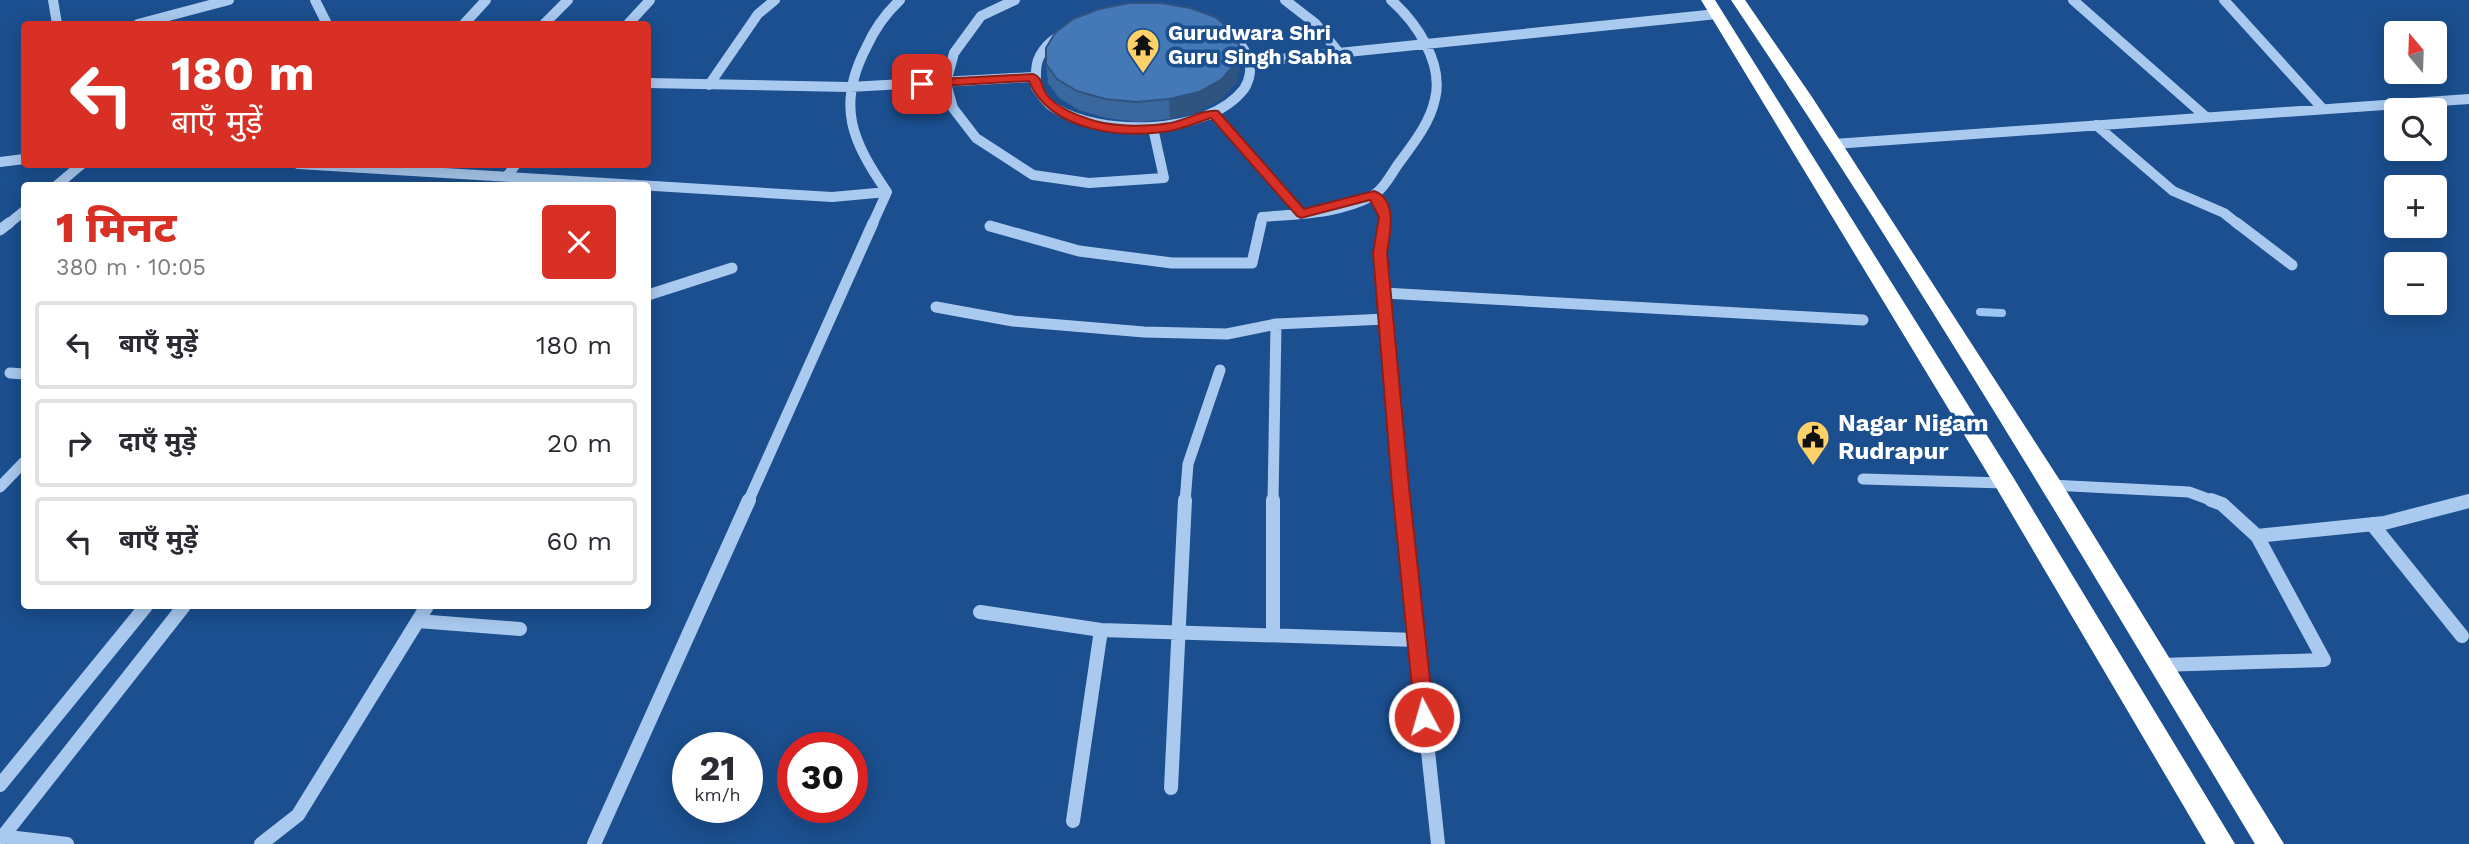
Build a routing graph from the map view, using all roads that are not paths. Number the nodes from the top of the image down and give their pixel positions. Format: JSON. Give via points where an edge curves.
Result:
{"nodes":[{"id":1,"x":53,"y":0,"type":"edge"},
{"id":2,"x":229,"y":0,"type":"edge"},
{"id":3,"x":315,"y":0,"type":"edge"},
{"id":4,"x":486,"y":0,"type":"edge"},
{"id":5,"x":568,"y":0,"type":"edge"},
{"id":6,"x":650,"y":0,"type":"edge"},
{"id":7,"x":775,"y":0,"type":"edge"},
{"id":8,"x":900,"y":0,"type":"edge"},
{"id":9,"x":1015,"y":0,"type":"edge"},
{"id":10,"x":1285,"y":0,"type":"edge"},
{"id":11,"x":1391,"y":0,"type":"edge"},
{"id":12,"x":2073,"y":0,"type":"edge"},
{"id":13,"x":2224,"y":0,"type":"edge"},
{"id":14,"x":1743,"y":6,"type":"edge"},
{"id":15,"x":1712,"y":7,"type":"edge"},
{"id":16,"x":56,"y":21,"type":"edge"},
{"id":17,"x":149,"y":21,"type":"edge"},
{"id":18,"x":326,"y":21,"type":"edge"},
{"id":19,"x":467,"y":21,"type":"edge"},
{"id":20,"x":547,"y":21,"type":"edge"},
{"id":21,"x":631,"y":21,"type":"edge"},
{"id":22,"x":1426,"y":46,"type":"junction"},
{"id":23,"x":1340,"y":54,"type":"junction"},
{"id":24,"x":1251,"y":62,"type":"junction"},
{"id":25,"x":1033,"y":77,"type":"junction"},
{"id":26,"x":651,"y":83,"type":"edge"},
{"id":27,"x":946,"y":83,"type":"junction"},
{"id":28,"x":709,"y":85,"type":"junction"},
{"id":29,"x":849,"y":86,"type":"junction"},
{"id":30,"x":1768,"y":97,"type":"junction"},
{"id":31,"x":1804,"y":97,"type":"junction"},
{"id":32,"x":2469,"y":100,"type":"edge"},
{"id":33,"x":2322,"y":108,"type":"junction"},
{"id":34,"x":1213,"y":114,"type":"junction"},
{"id":35,"x":2206,"y":117,"type":"junction"},
{"id":36,"x":2096,"y":125,"type":"junction"},
{"id":37,"x":1153,"y":128,"type":"junction"},
{"id":38,"x":1834,"y":144,"type":"junction"},
{"id":39,"x":21,"y":159,"type":"edge"},
{"id":40,"x":0,"y":162,"type":"edge"},
{"id":41,"x":77,"y":168,"type":"edge"},
{"id":42,"x":346,"y":168,"type":"edge"},
{"id":43,"x":504,"y":181,"type":"edge"},
{"id":44,"x":61,"y":182,"type":"edge"},
{"id":45,"x":524,"y":182,"type":"edge"},
{"id":46,"x":651,"y":188,"type":"edge"},
{"id":47,"x":887,"y":192,"type":"junction"},
{"id":48,"x":1374,"y":195,"type":"junction"},
{"id":49,"x":21,"y":213,"type":"edge"},
{"id":50,"x":1301,"y":214,"type":"junction"},
{"id":51,"x":990,"y":226,"type":"dead end"},
{"id":52,"x":0,"y":230,"type":"edge"},
{"id":53,"x":2292,"y":265,"type":"dead end"},
{"id":54,"x":732,"y":268,"type":"dead end"},
{"id":55,"x":1384,"y":293,"type":"junction"},
{"id":56,"x":651,"y":294,"type":"edge"},
{"id":57,"x":936,"y":307,"type":"dead end"},
{"id":58,"x":1386,"y":319,"type":"junction"},
{"id":59,"x":1863,"y":320,"type":"dead end"},
{"id":60,"x":1276,"y":324,"type":"junction"},
{"id":61,"x":1220,"y":370,"type":"dead end"},
{"id":62,"x":10,"y":373,"type":"dead end"},
{"id":63,"x":21,"y":374,"type":"edge"},
{"id":64,"x":21,"y":465,"type":"edge"},
{"id":65,"x":1863,"y":480,"type":"dead end"},
{"id":66,"x":2005,"y":483,"type":"junction"},
{"id":67,"x":2051,"y":485,"type":"junction"},
{"id":68,"x":0,"y":487,"type":"edge"},
{"id":69,"x":2469,"y":501,"type":"edge"},
{"id":70,"x":2372,"y":524,"type":"junction"},
{"id":71,"x":2257,"y":536,"type":"junction"},
{"id":72,"x":144,"y":609,"type":"edge"},
{"id":73,"x":182,"y":609,"type":"edge"},
{"id":74,"x":425,"y":609,"type":"edge"},
{"id":75,"x":980,"y":612,"type":"dead end"},
{"id":76,"x":418,"y":621,"type":"junction"},
{"id":77,"x":520,"y":629,"type":"dead end"},
{"id":78,"x":1101,"y":630,"type":"junction"},
{"id":79,"x":1178,"y":631,"type":"junction"},
{"id":80,"x":1273,"y":634,"type":"junction"},
{"id":81,"x":2462,"y":636,"type":"dead end"},
{"id":82,"x":1416,"y":640,"type":"junction"},
{"id":83,"x":2160,"y":665,"type":"junction"},
{"id":84,"x":0,"y":785,"type":"edge"},
{"id":85,"x":1171,"y":788,"type":"dead end"},
{"id":86,"x":1073,"y":821,"type":"dead end"},
{"id":87,"x":1,"y":837,"type":"edge"},
{"id":88,"x":67,"y":844,"type":"edge"},
{"id":89,"x":261,"y":844,"type":"edge"},
{"id":90,"x":594,"y":844,"type":"edge"},
{"id":91,"x":1438,"y":844,"type":"edge"},
{"id":92,"x":2221,"y":844,"type":"edge"},
{"id":93,"x":2270,"y":844,"type":"edge"}],
"edges":[{"from":1,"to":16,"type":"street"},
{"from":2,"to":17,"type":"street"},
{"from":3,"to":18,"type":"street"},
{"from":4,"to":19,"type":"street"},
{"from":5,"to":20,"type":"street"},
{"from":6,"to":21,"type":"street"},
{"from":7,"to":28,"type":"street","via":[[758,14]]},
{"from":8,"to":29,"type":"street","via":[[882,19],[860,56]]},
{"from":9,"to":27,"type":"street","via":[[981,16],[954,53]]},
{"from":10,"to":23,"type":"street","via":[[1305,12]]},
{"from":11,"to":22,"type":"street"},
{"from":12,"to":35,"type":"street"},
{"from":13,"to":33,"type":"street"},
{"from":14,"to":15,"type":"highway"},
{"from":14,"to":31,"type":"highway"},
{"from":15,"to":22,"type":"street"},
{"from":15,"to":30,"type":"highway"},
{"from":22,"to":23,"type":"street"},
{"from":22,"to":48,"type":"street","via":[[1437,89],[1428,117],[1409,151]]},
{"from":23,"to":24,"type":"street"},
{"from":24,"to":25,"type":"street","via":[[1241,45],[1223,32],[1187,20],[1134,12],[1084,27],[1052,43],[1038,60]]},
{"from":24,"to":34,"type":"street","via":[[1250,82],[1235,101]]},
{"from":25,"to":27,"type":"street"},
{"from":25,"to":37,"type":"street","via":[[1042,97],[1063,113],[1094,125]]},
{"from":26,"to":28,"type":"street"},
{"from":27,"to":29,"type":"street"},
{"from":27,"to":37,"type":"street","via":[[953,108],[976,138],[1033,175],[1089,183],[1164,178]]},
{"from":28,"to":29,"type":"street"},
{"from":29,"to":47,"type":"street","via":[[848,117],[864,160]]},
{"from":30,"to":31,"type":"highway"},
{"from":30,"to":66,"type":"highway"},
{"from":31,"to":38,"type":"highway"},
{"from":32,"to":33,"type":"street"},
{"from":33,"to":35,"type":"street"},
{"from":34,"to":37,"type":"street"},
{"from":34,"to":50,"type":"street"},
{"from":35,"to":36,"type":"street"},
{"from":36,"to":38,"type":"street"},
{"from":36,"to":53,"type":"street","via":[[2173,191],[2224,213]]},
{"from":38,"to":67,"type":"highway"},
{"from":39,"to":40,"type":"street"},
{"from":41,"to":44,"type":"street"},
{"from":42,"to":43,"type":"street"},
{"from":43,"to":45,"type":"street"},
{"from":46,"to":47,"type":"street","via":[[832,197]]},
{"from":47,"to":90,"type":"street"},
{"from":48,"to":50,"type":"street"},
{"from":48,"to":55,"type":"street","via":[[1385,217],[1380,253]]},
{"from":49,"to":52,"type":"street"},
{"from":50,"to":51,"type":"street","via":[[1262,217],[1252,262],[1172,263],[1079,251]]},
{"from":54,"to":56,"type":"street"},
{"from":55,"to":58,"type":"street"},
{"from":55,"to":59,"type":"street"},
{"from":57,"to":60,"type":"street","via":[[1013,321],[1144,332],[1227,334]]},
{"from":58,"to":60,"type":"street"},
{"from":58,"to":82,"type":"street"},
{"from":60,"to":80,"type":"street"},
{"from":61,"to":79,"type":"street","via":[[1188,464]]},
{"from":62,"to":63,"type":"street"},
{"from":64,"to":68,"type":"street"},
{"from":65,"to":66,"type":"street"},
{"from":66,"to":67,"type":"highway"},
{"from":66,"to":92,"type":"highway"},
{"from":67,"to":71,"type":"street","via":[[2189,492],[2222,504]]},
{"from":67,"to":83,"type":"highway"},
{"from":69,"to":70,"type":"street"},
{"from":70,"to":71,"type":"street"},
{"from":70,"to":81,"type":"street"},
{"from":71,"to":83,"type":"street","via":[[2324,660]]},
{"from":72,"to":84,"type":"street"},
{"from":73,"to":87,"type":"street"},
{"from":74,"to":76,"type":"street"},
{"from":75,"to":78,"type":"street"},
{"from":76,"to":77,"type":"street"},
{"from":76,"to":89,"type":"street","via":[[298,815]]},
{"from":78,"to":79,"type":"street"},
{"from":78,"to":86,"type":"street"},
{"from":79,"to":80,"type":"street"},
{"from":79,"to":85,"type":"street"},
{"from":80,"to":82,"type":"street"},
{"from":82,"to":91,"type":"street"},
{"from":83,"to":93,"type":"highway"},
{"from":87,"to":88,"type":"street"}]}
